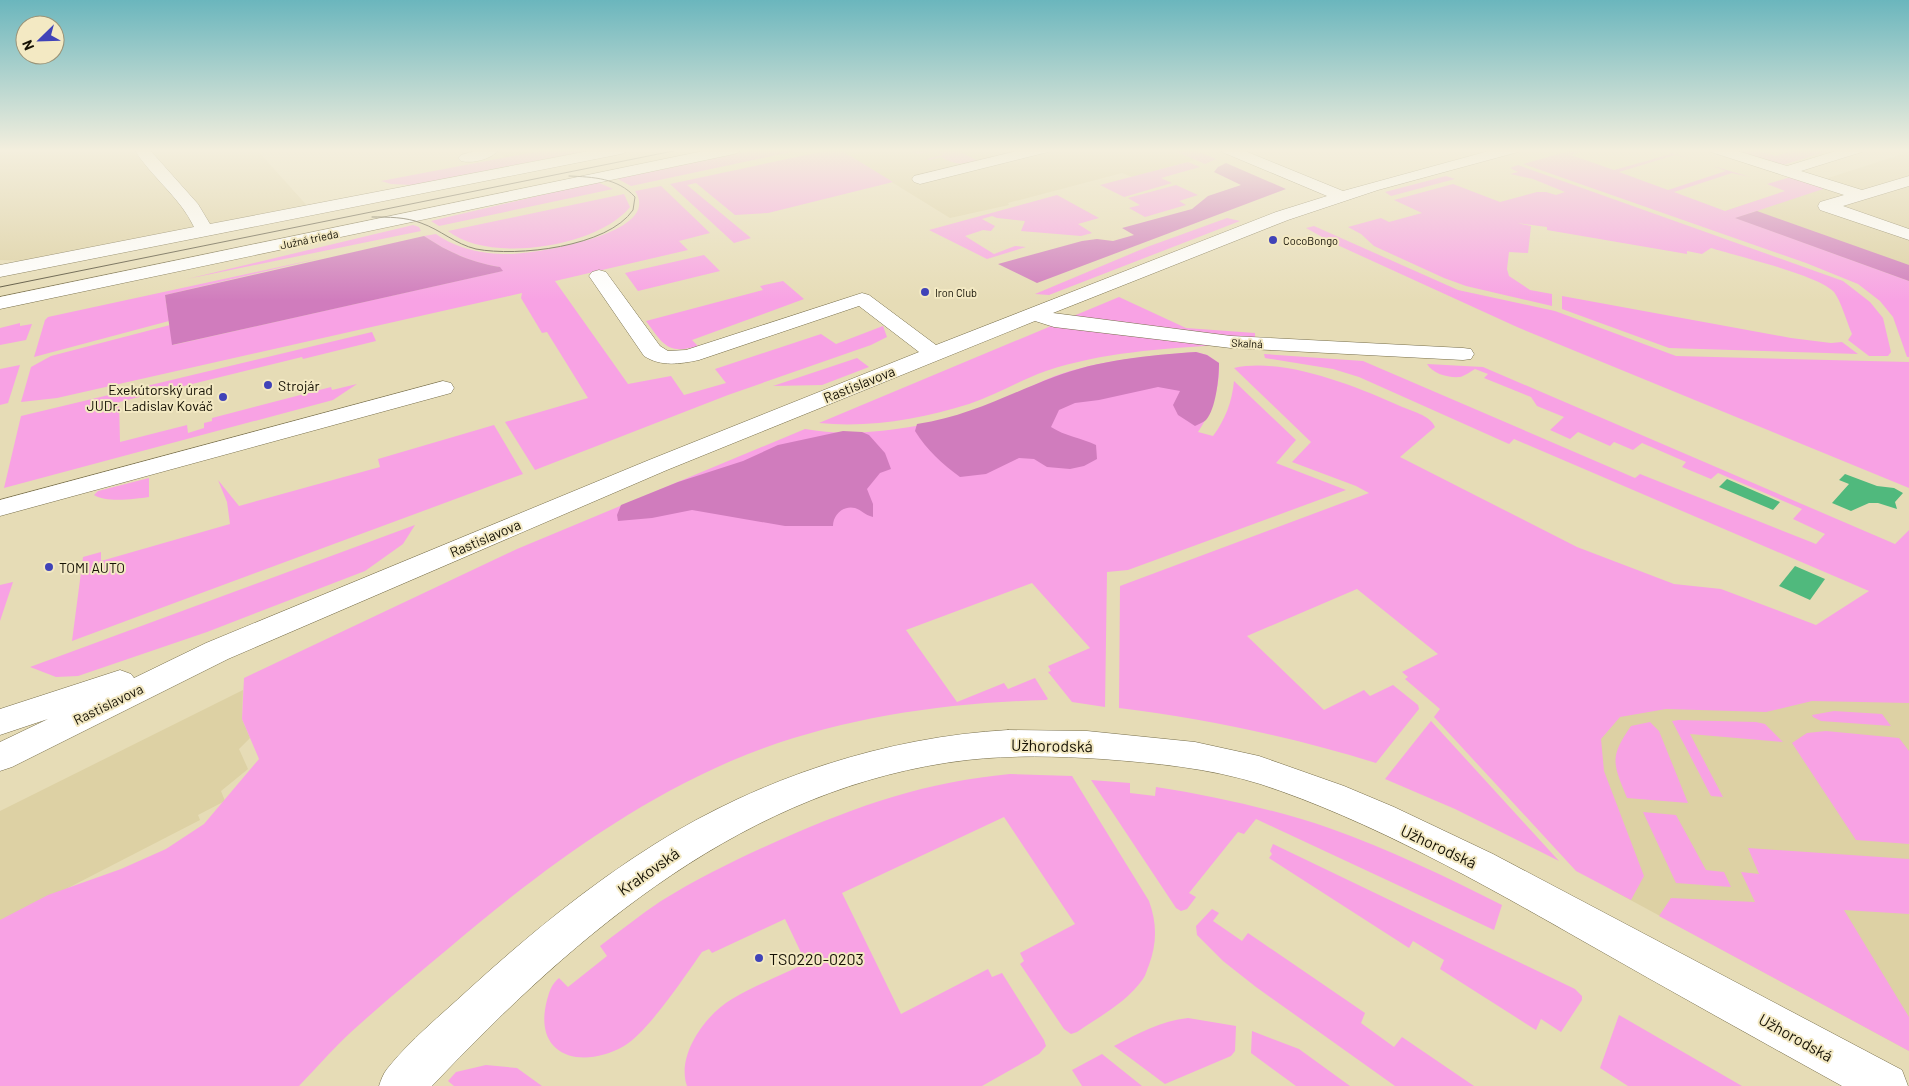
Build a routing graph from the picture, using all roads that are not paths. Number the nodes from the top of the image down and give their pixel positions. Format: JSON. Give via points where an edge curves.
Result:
{"nodes":[{"id":1,"x":186,"y":200,"type":"edge"},
{"id":2,"x":364,"y":200,"type":"edge"},
{"id":3,"x":494,"y":200,"type":"edge"},
{"id":4,"x":1329,"y":200,"type":"edge"},
{"id":5,"x":1846,"y":200,"type":"edge"},
{"id":6,"x":205,"y":231,"type":"junction"},
{"id":7,"x":1909,"y":235,"type":"edge"},
{"id":8,"x":0,"y":260,"type":"edge"},
{"id":9,"x":56,"y":260,"type":"junction"},
{"id":10,"x":0,"y":271,"type":"edge"},
{"id":11,"x":599,"y":276,"type":"dead end"},
{"id":12,"x":84,"y":286,"type":"junction"},
{"id":13,"x":0,"y":304,"type":"edge"},
{"id":14,"x":0,"y":311,"type":"edge"},
{"id":15,"x":1034,"y":313,"type":"junction"},
{"id":16,"x":934,"y":353,"type":"junction"},
{"id":17,"x":1463,"y":354,"type":"dead end"},
{"id":18,"x":443,"y":388,"type":"dead end"},
{"id":19,"x":0,"y":508,"type":"edge"},
{"id":20,"x":217,"y":651,"type":"junction"},
{"id":21,"x":0,"y":722,"type":"edge"},
{"id":22,"x":950,"y":748,"type":"joint"},
{"id":23,"x":0,"y":757,"type":"edge"},
{"id":24,"x":401,"y":1086,"type":"edge"},
{"id":25,"x":1886,"y":1086,"type":"edge"}],
"edges":[{"from":1,"to":6,"type":"street"},
{"from":2,"to":6,"type":"street"},
{"from":3,"to":12,"type":"street","name":"Južná trieda"},
{"from":4,"to":15,"type":"street","name":"Rastislavova"},
{"from":5,"to":7,"type":"street","via":[[1826,206]]},
{"from":6,"to":9,"type":"street"},
{"from":8,"to":9,"type":"street"},
{"from":9,"to":10,"type":"street"},
{"from":11,"to":16,"type":"street","via":[[659,357],[691,355],[862,300]]},
{"from":12,"to":13,"type":"street","name":"Južná trieda"},
{"from":12,"to":14,"type":"street"},
{"from":15,"to":16,"type":"street","name":"Rastislavova"},
{"from":15,"to":17,"type":"street","name":"Skalná","via":[[1054,321],[1230,342]]},
{"from":16,"to":20,"type":"street","name":"Rastislavova"},
{"from":18,"to":19,"type":"street"},
{"from":20,"to":21,"type":"street","name":"Rastislavova"},
{"from":20,"to":23,"type":"street","name":"Rastislavova"},
{"from":22,"to":24,"type":"street","name":"Krakovská","via":[[884,762],[812,785],[746,812],[669,854],[555,939]]},
{"from":22,"to":25,"type":"street","name":"Užhorodská","via":[[1030,742],[1134,748],[1200,757],[1278,776],[1446,848],[1537,894]]}]}
